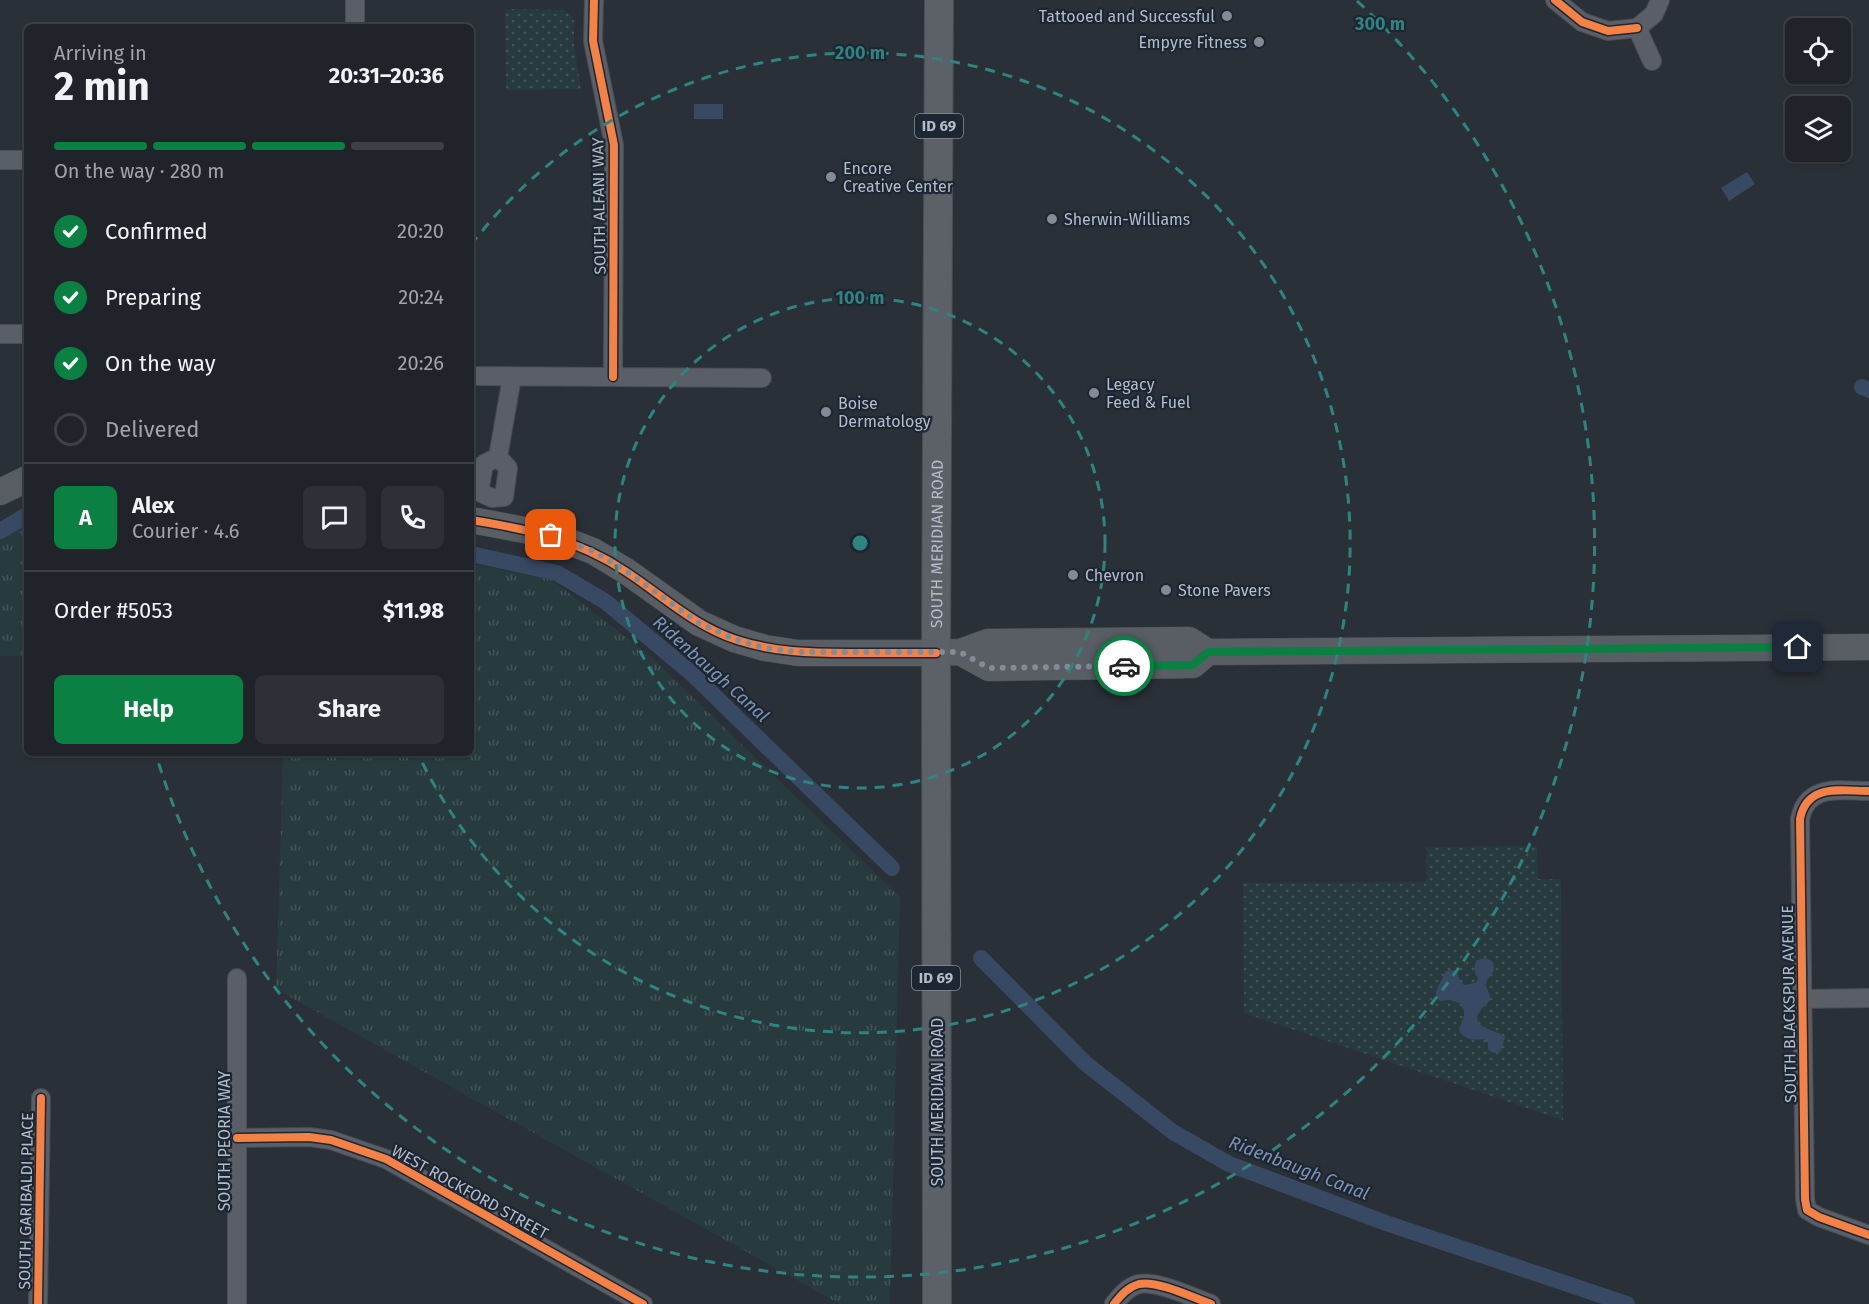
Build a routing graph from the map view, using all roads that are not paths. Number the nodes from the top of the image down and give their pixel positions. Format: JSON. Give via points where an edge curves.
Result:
{"nodes":[{"id":1,"x":355,"y":0,"type":"edge"},
{"id":2,"x":594,"y":0,"type":"edge"},
{"id":3,"x":939,"y":0,"type":"edge"},
{"id":4,"x":1555,"y":0,"type":"edge"},
{"id":5,"x":1660,"y":0,"type":"edge"},
{"id":6,"x":355,"y":24,"type":"edge"},
{"id":7,"x":1637,"y":28,"type":"junction"},
{"id":8,"x":1652,"y":61,"type":"dead end"},
{"id":9,"x":0,"y":160,"type":"edge"},
{"id":10,"x":24,"y":160,"type":"edge"},
{"id":11,"x":0,"y":334,"type":"edge"},
{"id":12,"x":24,"y":334,"type":"edge"},
{"id":13,"x":474,"y":376,"type":"edge"},
{"id":14,"x":613,"y":376,"type":"junction"},
{"id":15,"x":512,"y":377,"type":"junction"},
{"id":16,"x":762,"y":378,"type":"dead end"},
{"id":17,"x":24,"y":480,"type":"edge"},
{"id":18,"x":0,"y":492,"type":"edge"},
{"id":19,"x":484,"y":514,"type":"edge"},
{"id":20,"x":1869,"y":647,"type":"edge"},
{"id":21,"x":948,"y":652,"type":"junction"},
{"id":22,"x":1869,"y":791,"type":"edge"},
{"id":23,"x":237,"y":978,"type":"dead end"},
{"id":24,"x":1869,"y":998,"type":"edge"},
{"id":25,"x":1802,"y":999,"type":"junction"},
{"id":26,"x":41,"y":1098,"type":"dead end"},
{"id":27,"x":237,"y":1138,"type":"junction"},
{"id":28,"x":1869,"y":1235,"type":"edge"},
{"id":29,"x":1119,"y":1298,"type":"edge"},
{"id":30,"x":38,"y":1304,"type":"edge"},
{"id":31,"x":237,"y":1304,"type":"edge"},
{"id":32,"x":643,"y":1304,"type":"edge"},
{"id":33,"x":938,"y":1304,"type":"edge"},
{"id":34,"x":1212,"y":1304,"type":"edge"}],
"edges":[{"from":1,"to":6,"type":"street"},
{"from":2,"to":14,"type":"street","name":"SOUTH ALFANI WAY","via":[[593,41],[614,145]]},
{"from":3,"to":21,"type":"main road","name":"SOUTH MERIDIAN ROAD","number":"ID 69"},
{"from":4,"to":7,"type":"street","via":[[1582,22],[1599,28]]},
{"from":5,"to":7,"type":"street","via":[[1654,14]]},
{"from":7,"to":8,"type":"street"},
{"from":9,"to":10,"type":"street"},
{"from":11,"to":12,"type":"street"},
{"from":13,"to":15,"type":"street"},
{"from":14,"to":15,"type":"street"},
{"from":14,"to":16,"type":"street"},
{"from":15,"to":19,"type":"street","via":[[498,457],[508,468],[504,496]]},
{"from":17,"to":18,"type":"main road"},
{"from":19,"to":21,"type":"main road","via":[[593,551],[699,623],[734,639],[798,652]]},
{"from":20,"to":21,"type":"main road","via":[[1208,652],[1193,665],[989,668]]},
{"from":21,"to":33,"type":"main road","name":"SOUTH MERIDIAN ROAD","number":"ID 69"},
{"from":22,"to":25,"type":"street","name":"SOUTH BLACKSPUR AVENUE","via":[[1818,793],[1802,809]]},
{"from":23,"to":27,"type":"street","name":"SOUTH PEORIA WAY"},
{"from":24,"to":25,"type":"street"},
{"from":25,"to":28,"type":"street","name":"SOUTH BLACKSPUR AVENUE","via":[[1807,1210]]},
{"from":26,"to":30,"type":"street","name":"SOUTH GARIBALDI PLACE"},
{"from":27,"to":31,"type":"street","name":"SOUTH PEORIA WAY"},
{"from":27,"to":32,"type":"street","name":"WEST ROCKFORD STREET","via":[[331,1140],[386,1159]]},
{"from":29,"to":34,"type":"street","via":[[1140,1284],[1157,1285]]}]}
